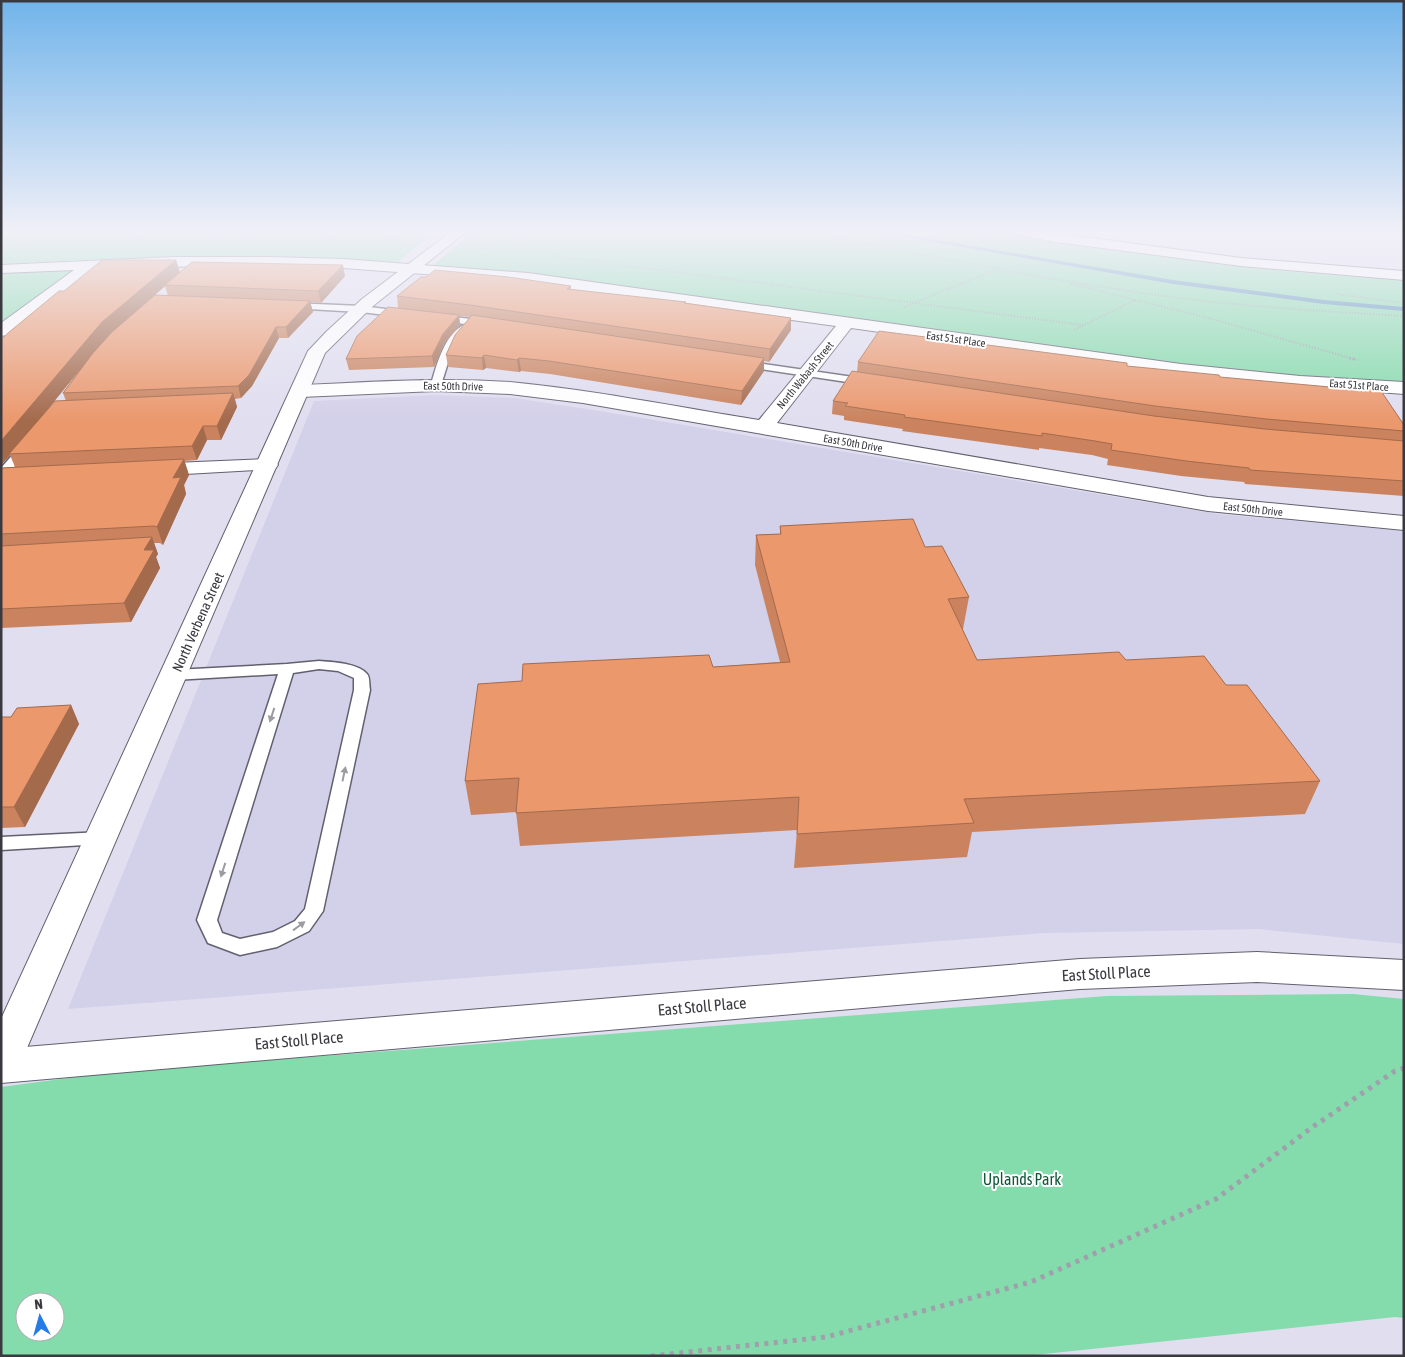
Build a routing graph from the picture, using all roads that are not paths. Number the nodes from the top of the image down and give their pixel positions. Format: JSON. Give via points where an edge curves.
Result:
{"nodes":[{"id":1,"x":50,"y":294,"type":"edge"},
{"id":2,"x":376,"y":294,"type":"edge"},
{"id":3,"x":641,"y":294,"type":"edge"},
{"id":4,"x":283,"y":306,"type":"edge"},
{"id":5,"x":361,"y":309,"type":"junction"},
{"id":6,"x":471,"y":322,"type":"junction"},
{"id":7,"x":846,"y":324,"type":"junction"},
{"id":8,"x":500,"y":327,"type":"edge"},
{"id":9,"x":1,"y":331,"type":"edge"},
{"id":10,"x":737,"y":363,"type":"edge"},
{"id":11,"x":806,"y":373,"type":"junction"},
{"id":12,"x":436,"y":384,"type":"junction"},
{"id":13,"x":875,"y":384,"type":"edge"},
{"id":14,"x":1404,"y":388,"type":"edge"},
{"id":15,"x":301,"y":391,"type":"junction"},
{"id":16,"x":764,"y":427,"type":"junction"},
{"id":17,"x":32,"y":439,"type":"edge"},
{"id":18,"x":268,"y":464,"type":"junction"},
{"id":19,"x":130,"y":471,"type":"edge"},
{"id":20,"x":31,"y":476,"type":"edge"},
{"id":21,"x":1,"y":477,"type":"edge"},
{"id":22,"x":1404,"y":524,"type":"edge"},
{"id":23,"x":287,"y":669,"type":"junction"},
{"id":24,"x":174,"y":675,"type":"junction"},
{"id":25,"x":102,"y":838,"type":"junction"},
{"id":26,"x":1,"y":844,"type":"edge"},
{"id":27,"x":1404,"y":975,"type":"edge"},
{"id":28,"x":1,"y":1064,"type":"edge"}],
"edges":[{"from":1,"to":9,"type":"street"},
{"from":2,"to":5,"type":"street","name":"North Verbena Street"},
{"from":3,"to":7,"type":"street","name":"East 51st Place"},
{"from":4,"to":5,"type":"lane"},
{"from":5,"to":6,"type":"lane"},
{"from":5,"to":15,"type":"street","name":"North Verbena Street","via":[[317,351]]},
{"from":6,"to":8,"type":"lane"},
{"from":6,"to":12,"type":"lane","via":[[450,343]]},
{"from":7,"to":11,"type":"street","name":"North Wabash Street"},
{"from":7,"to":14,"type":"street","name":"East 51st Place","via":[[1181,369]]},
{"from":10,"to":11,"type":"lane"},
{"from":11,"to":13,"type":"lane"},
{"from":11,"to":16,"type":"street","name":"North Wabash Street"},
{"from":12,"to":15,"type":"street","name":"East 50th Drive"},
{"from":12,"to":16,"type":"street","name":"East 50th Drive","via":[[529,390]]},
{"from":15,"to":18,"type":"street","name":"North Verbena Street"},
{"from":16,"to":22,"type":"street","name":"East 50th Drive","via":[[1208,504]]},
{"from":17,"to":21,"type":"lane"},
{"from":18,"to":19,"type":"street"},
{"from":18,"to":24,"type":"street","name":"North Verbena Street"},
{"from":20,"to":21,"type":"street"},
{"from":23,"to":23,"type":"lane","one_way":true,"via":[[207,920],[215,938],[240,947],[277,939],[302,926],[314,911],[362,690],[361,676],[341,667],[318,665]]},
{"from":23,"to":24,"type":"lane"},
{"from":24,"to":25,"type":"street","name":"North Verbena Street"},
{"from":25,"to":26,"type":"lane"},
{"from":25,"to":28,"type":"street","name":"North Verbena Street"},
{"from":27,"to":28,"type":"street","name":"East Stoll Place","via":[[1258,967],[1080,974]]}]}
